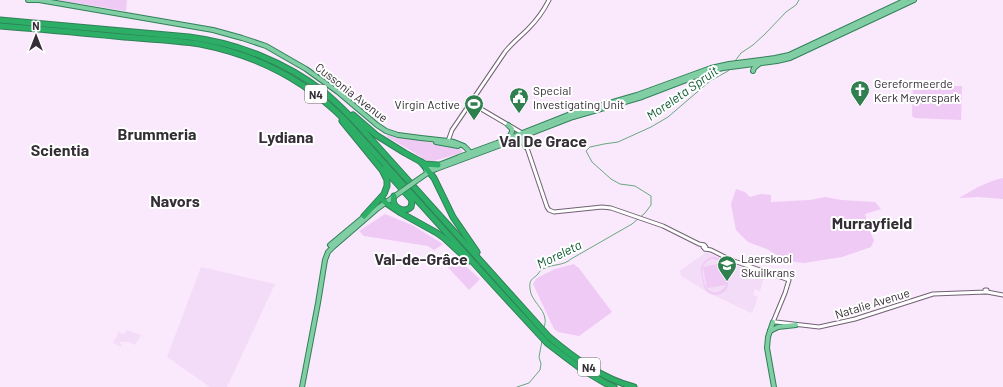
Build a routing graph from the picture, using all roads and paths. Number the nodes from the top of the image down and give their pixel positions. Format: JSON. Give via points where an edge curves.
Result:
{"nodes":[{"id":1,"x":28,"y":0,"type":"edge"},
{"id":2,"x":38,"y":0,"type":"edge"},
{"id":3,"x":549,"y":0,"type":"edge"},
{"id":4,"x":906,"y":0,"type":"edge"},
{"id":5,"x":914,"y":0,"type":"edge"},
{"id":6,"x":0,"y":20,"type":"edge"},
{"id":7,"x":0,"y":26,"type":"edge"},
{"id":8,"x":761,"y":63,"type":"junction"},
{"id":9,"x":738,"y":65,"type":"junction"},
{"id":10,"x":747,"y":65,"type":"junction"},
{"id":11,"x":305,"y":78,"type":"junction"},
{"id":12,"x":306,"y":87,"type":"junction"},
{"id":13,"x":470,"y":104,"type":"junction"},
{"id":14,"x":508,"y":125,"type":"junction"},
{"id":15,"x":522,"y":135,"type":"junction"},
{"id":16,"x":420,"y":138,"type":"junction"},
{"id":17,"x":508,"y":139,"type":"junction"},
{"id":18,"x":448,"y":140,"type":"junction"},
{"id":19,"x":514,"y":140,"type":"junction"},
{"id":20,"x":526,"y":146,"type":"junction"},
{"id":21,"x":363,"y":147,"type":"junction"},
{"id":22,"x":462,"y":148,"type":"junction"},
{"id":23,"x":470,"y":155,"type":"junction"},
{"id":24,"x":459,"y":157,"type":"junction"},
{"id":25,"x":421,"y":162,"type":"junction"},
{"id":26,"x":437,"y":167,"type":"junction"},
{"id":27,"x":428,"y":171,"type":"junction"},
{"id":28,"x":434,"y":178,"type":"junction"},
{"id":29,"x":401,"y":190,"type":"junction"},
{"id":30,"x":394,"y":196,"type":"junction"},
{"id":31,"x":383,"y":204,"type":"junction"},
{"id":32,"x":364,"y":216,"type":"junction"},
{"id":33,"x":345,"y":232,"type":"junction"},
{"id":34,"x":328,"y":252,"type":"junction"},
{"id":35,"x":488,"y":269,"type":"junction"},
{"id":36,"x":490,"y":281,"type":"junction"},
{"id":37,"x":1003,"y":295,"type":"edge"},
{"id":38,"x":315,"y":317,"type":"junction"},
{"id":39,"x":773,"y":322,"type":"junction"},
{"id":40,"x":796,"y":325,"type":"junction"},
{"id":41,"x":770,"y":332,"type":"junction"},
{"id":42,"x":302,"y":387,"type":"edge"},
{"id":43,"x":614,"y":387,"type":"edge"},
{"id":44,"x":634,"y":387,"type":"edge"},
{"id":45,"x":773,"y":387,"type":"edge"}],
"edges":[{"from":1,"to":2,"type":"main road","name":"Cussonia Avenue"},
{"from":2,"to":16,"type":"main road","name":"Cussonia Avenue","via":[[221,32],[266,46],[312,73],[384,130]]},
{"from":3,"to":13,"type":"street","via":[[528,30],[507,48]]},
{"from":4,"to":9,"type":"main road","via":[[789,54]]},
{"from":5,"to":8,"type":"main road","via":[[784,60]]},
{"from":6,"to":11,"type":"highway","number":"N4","via":[[201,38],[252,52]]},
{"from":7,"to":12,"type":"highway","number":"N4","via":[[206,46],[258,61]]},
{"from":8,"to":10,"type":"main road"},
{"from":8,"to":10,"type":"main road","via":[[755,66],[753,72]]},
{"from":9,"to":10,"type":"main road"},
{"from":9,"to":15,"type":"main road","via":[[710,71],[642,97],[573,116]]},
{"from":11,"to":25,"type":"highway","via":[[328,93],[376,135]]},
{"from":11,"to":35,"type":"highway","number":"N4","via":[[347,113]]},
{"from":12,"to":21,"type":"highway","via":[[335,112]]},
{"from":12,"to":36,"type":"highway","number":"N4","via":[[345,120]]},
{"from":13,"to":14,"type":"street"},
{"from":13,"to":18,"type":"street"},
{"from":14,"to":15,"type":"street"},
{"from":14,"to":17,"type":"main road","via":[[512,132]]},
{"from":15,"to":17,"type":"main road"},
{"from":15,"to":19,"type":"main road"},
{"from":15,"to":20,"type":"street"},
{"from":16,"to":18,"type":"main road","name":"Cussonia Avenue"},
{"from":16,"to":22,"type":"main road"},
{"from":17,"to":23,"type":"main road"},
{"from":18,"to":22,"type":"main road","name":"Cussonia Avenue"},
{"from":18,"to":23,"type":"main road","name":"Cussonia Avenue","via":[[467,148]]},
{"from":19,"to":20,"type":"main road","via":[[521,140]]},
{"from":19,"to":23,"type":"main road"},
{"from":20,"to":39,"type":"street","via":[[548,206],[552,210],[611,208],[664,226],[730,260],[789,280]]},
{"from":21,"to":30,"type":"highway","via":[[411,199],[411,207],[405,210],[395,205]]},
{"from":21,"to":32,"type":"highway","via":[[382,170],[387,184],[384,194]]},
{"from":22,"to":23,"type":"main road","name":"Cussonia Avenue"},
{"from":22,"to":24,"type":"main road","via":[[463,153]]},
{"from":23,"to":24,"type":"main road"},
{"from":23,"to":26,"type":"main road"},
{"from":24,"to":26,"type":"main road"},
{"from":25,"to":26,"type":"highway"},
{"from":25,"to":27,"type":"highway"},
{"from":26,"to":27,"type":"main road"},
{"from":26,"to":28,"type":"highway"},
{"from":27,"to":28,"type":"highway"},
{"from":27,"to":29,"type":"main road","bridge":true},
{"from":28,"to":35,"type":"highway","via":[[453,217]]},
{"from":29,"to":30,"type":"main road"},
{"from":29,"to":31,"type":"main road"},
{"from":30,"to":31,"type":"main road"},
{"from":31,"to":32,"type":"main road"},
{"from":31,"to":33,"type":"main road"},
{"from":31,"to":34,"type":"main road"},
{"from":31,"to":36,"type":"highway","via":[[444,238]]},
{"from":32,"to":33,"type":"main road"},
{"from":33,"to":34,"type":"main road"},
{"from":33,"to":38,"type":"main road","via":[[331,245],[325,255]]},
{"from":34,"to":38,"type":"main road"},
{"from":35,"to":44,"type":"highway","number":"N4","via":[[549,337],[567,352],[587,366]]},
{"from":36,"to":43,"type":"highway","number":"N4","via":[[547,343],[580,368]]},
{"from":37,"to":40,"type":"street","name":"Natalie Avenue","via":[[986,291],[936,293],[852,320],[819,327]]},
{"from":38,"to":42,"type":"main road"},
{"from":39,"to":40,"type":"street","name":"Natalie Avenue"},
{"from":39,"to":41,"type":"main road"},
{"from":40,"to":41,"type":"main road","via":[[778,327]]},
{"from":41,"to":45,"type":"main road","via":[[767,348]]}]}
